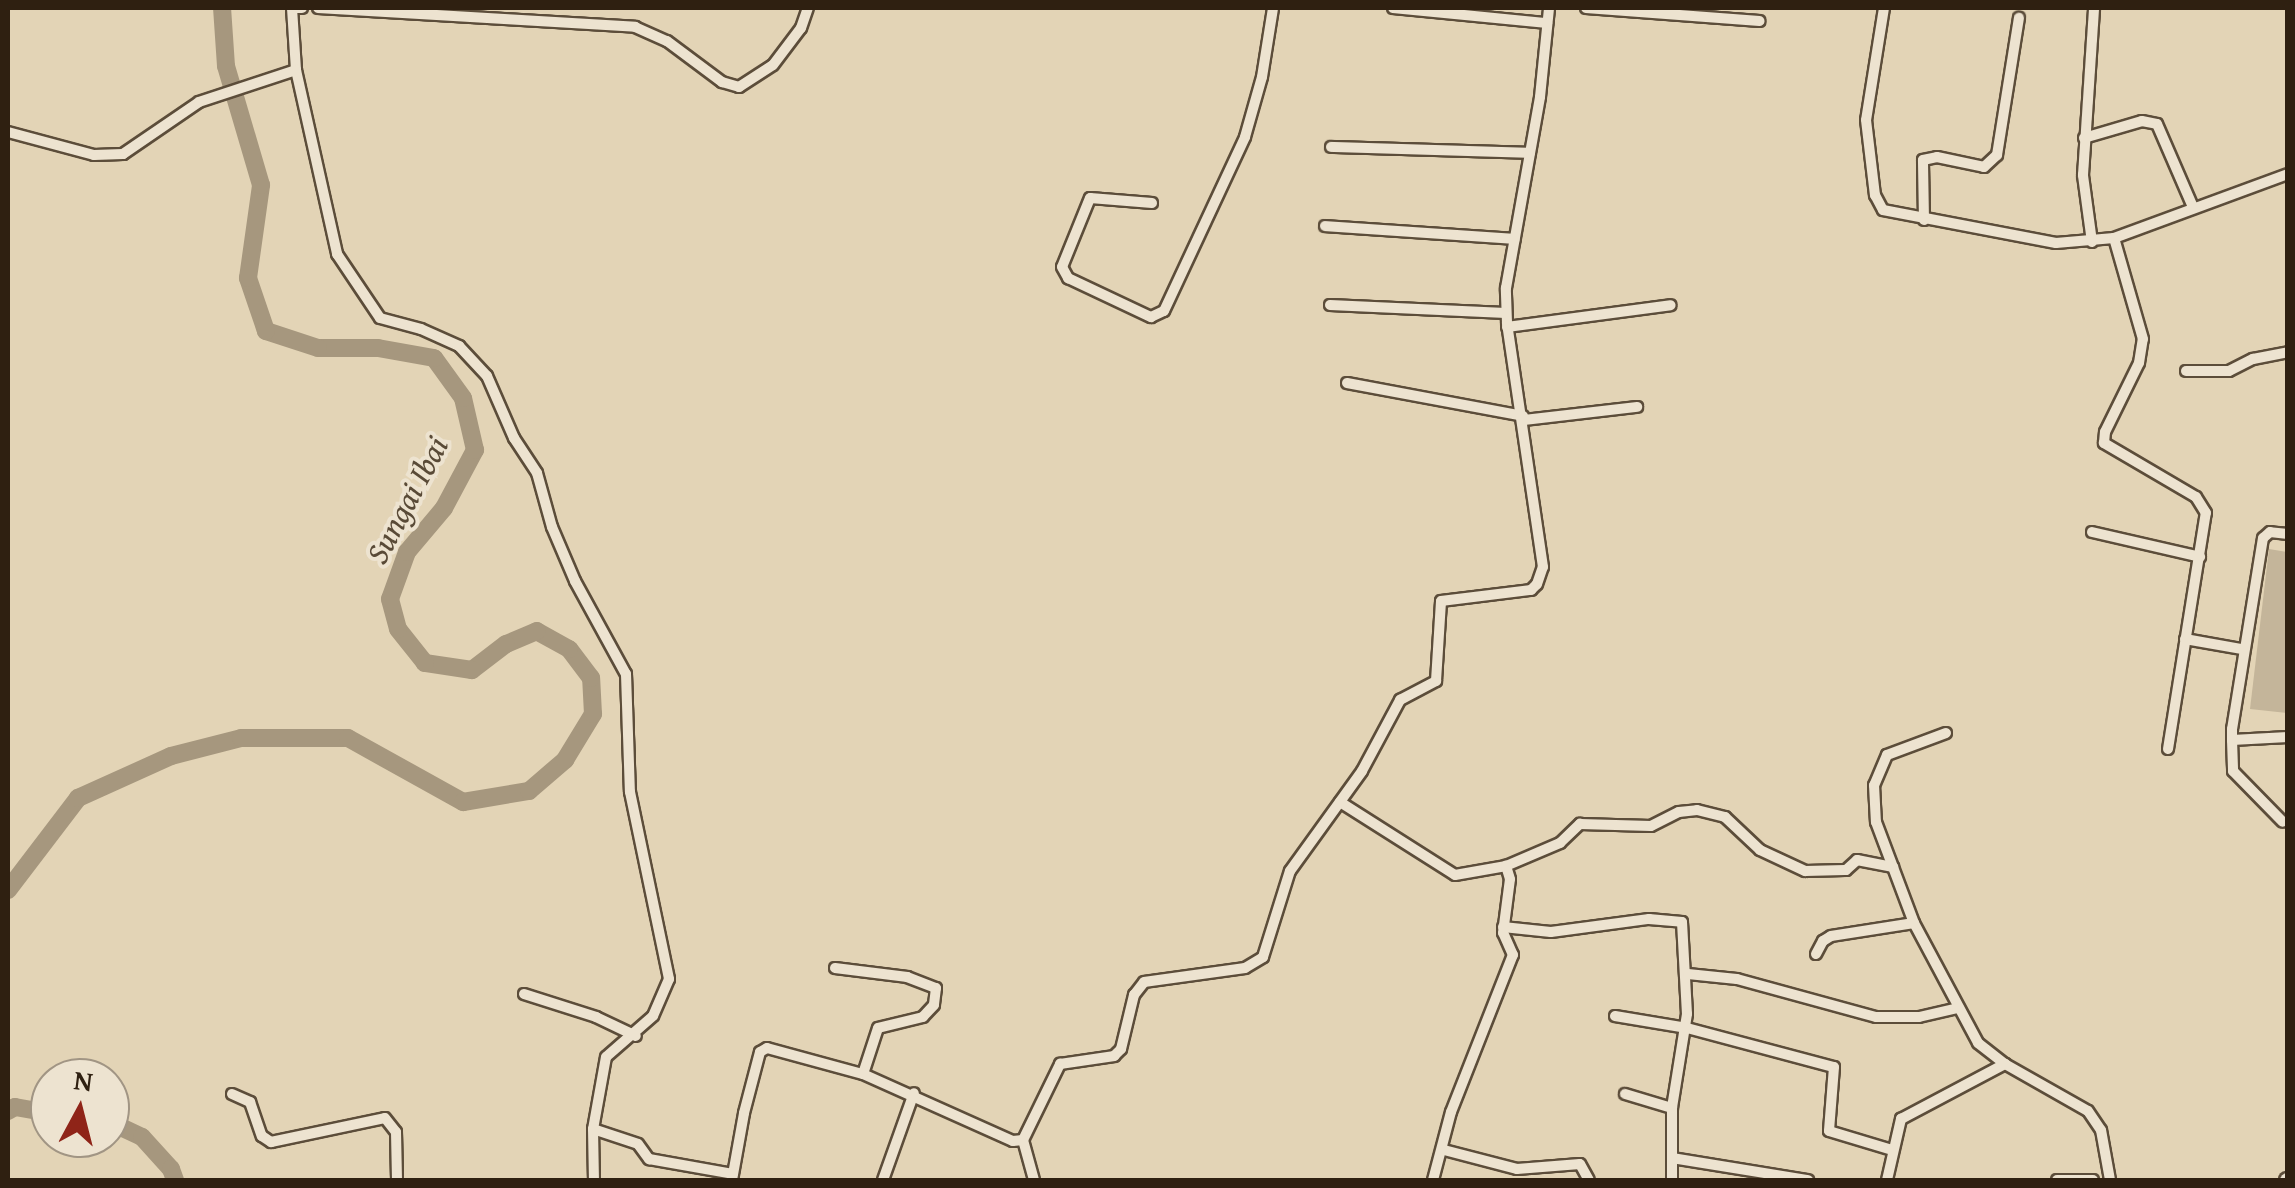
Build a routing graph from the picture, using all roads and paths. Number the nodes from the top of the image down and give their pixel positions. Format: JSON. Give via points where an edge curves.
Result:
{"nodes":[{"id":1,"x":302,"y":8,"type":"edge"},
{"id":2,"x":318,"y":8,"type":"edge"},
{"id":3,"x":808,"y":8,"type":"edge"},
{"id":4,"x":1273,"y":8,"type":"edge"},
{"id":5,"x":1393,"y":8,"type":"edge"},
{"id":6,"x":1548,"y":8,"type":"edge"},
{"id":7,"x":1586,"y":8,"type":"edge"},
{"id":8,"x":1884,"y":8,"type":"edge"},
{"id":9,"x":2094,"y":8,"type":"edge"},
{"id":10,"x":2019,"y":18,"type":"dead end"},
{"id":11,"x":1760,"y":21,"type":"dead end"},
{"id":12,"x":1547,"y":23,"type":"junction"},
{"id":13,"x":296,"y":70,"type":"junction"},
{"id":14,"x":8,"y":132,"type":"edge"},
{"id":15,"x":2084,"y":138,"type":"junction"},
{"id":16,"x":1331,"y":147,"type":"dead end"},
{"id":17,"x":1530,"y":153,"type":"junction"},
{"id":18,"x":2288,"y":174,"type":"edge"},
{"id":19,"x":1152,"y":203,"type":"dead end"},
{"id":20,"x":2192,"y":207,"type":"junction"},
{"id":21,"x":1924,"y":220,"type":"junction"},
{"id":22,"x":1325,"y":226,"type":"dead end"},
{"id":23,"x":2114,"y":238,"type":"junction"},
{"id":24,"x":1514,"y":239,"type":"junction"},
{"id":25,"x":2092,"y":242,"type":"junction"},
{"id":26,"x":1330,"y":304,"type":"dead end"},
{"id":27,"x":1671,"y":305,"type":"dead end"},
{"id":28,"x":1506,"y":313,"type":"junction"},
{"id":29,"x":1508,"y":327,"type":"junction"},
{"id":30,"x":2288,"y":352,"type":"edge"},
{"id":31,"x":2186,"y":371,"type":"dead end"},
{"id":32,"x":1347,"y":383,"type":"dead end"},
{"id":33,"x":1636,"y":407,"type":"dead end"},
{"id":34,"x":1524,"y":418,"type":"junction"},
{"id":35,"x":2092,"y":532,"type":"dead end"},
{"id":36,"x":2288,"y":534,"type":"edge"},
{"id":37,"x":2200,"y":557,"type":"junction"},
{"id":38,"x":2185,"y":640,"type":"junction"},
{"id":39,"x":2242,"y":649,"type":"junction"},
{"id":40,"x":1946,"y":734,"type":"dead end"},
{"id":41,"x":2288,"y":737,"type":"edge"},
{"id":42,"x":2232,"y":740,"type":"junction"},
{"id":43,"x":2168,"y":749,"type":"dead end"},
{"id":44,"x":1340,"y":802,"type":"junction"},
{"id":45,"x":2283,"y":822,"type":"dead end"},
{"id":46,"x":1506,"y":866,"type":"junction"},
{"id":47,"x":1894,"y":867,"type":"junction"},
{"id":48,"x":1914,"y":924,"type":"junction"},
{"id":49,"x":1503,"y":927,"type":"junction"},
{"id":50,"x":1816,"y":954,"type":"dead end"},
{"id":51,"x":836,"y":968,"type":"dead end"},
{"id":52,"x":1688,"y":974,"type":"junction"},
{"id":53,"x":524,"y":994,"type":"dead end"},
{"id":54,"x":1958,"y":1008,"type":"junction"},
{"id":55,"x":1615,"y":1016,"type":"dead end"},
{"id":56,"x":1687,"y":1028,"type":"junction"},
{"id":57,"x":636,"y":1036,"type":"junction"},
{"id":58,"x":2004,"y":1064,"type":"junction"},
{"id":59,"x":863,"y":1074,"type":"junction"},
{"id":60,"x":914,"y":1093,"type":"junction"},
{"id":61,"x":232,"y":1094,"type":"dead end"},
{"id":62,"x":1624,"y":1094,"type":"dead end"},
{"id":63,"x":1672,"y":1108,"type":"junction"},
{"id":64,"x":593,"y":1130,"type":"junction"},
{"id":65,"x":1023,"y":1140,"type":"junction"},
{"id":66,"x":1444,"y":1150,"type":"junction"},
{"id":67,"x":1892,"y":1150,"type":"junction"},
{"id":68,"x":1672,"y":1158,"type":"junction"},
{"id":69,"x":732,"y":1177,"type":"edge"},
{"id":70,"x":1775,"y":1177,"type":"edge"},
{"id":71,"x":398,"y":1180,"type":"edge"},
{"id":72,"x":594,"y":1180,"type":"edge"},
{"id":73,"x":883,"y":1180,"type":"edge"},
{"id":74,"x":1034,"y":1180,"type":"edge"},
{"id":75,"x":1433,"y":1180,"type":"edge"},
{"id":76,"x":1589,"y":1180,"type":"edge"},
{"id":77,"x":1672,"y":1180,"type":"edge"},
{"id":78,"x":1808,"y":1180,"type":"edge"},
{"id":79,"x":1888,"y":1180,"type":"edge"},
{"id":80,"x":2057,"y":1180,"type":"edge"},
{"id":81,"x":2093,"y":1180,"type":"edge"},
{"id":82,"x":2110,"y":1180,"type":"edge"}],
"edges":[{"from":1,"to":13,"type":"street","via":[[292,8],[290,23]]},
{"from":2,"to":3,"type":"street","via":[[635,28],[738,87],[773,65]]},
{"from":4,"to":19,"type":"street","via":[[1245,137],[1164,311],[1151,317],[1068,278],[1062,267],[1090,198]]},
{"from":5,"to":12,"type":"street"},
{"from":6,"to":12,"type":"street"},
{"from":7,"to":11,"type":"street"},
{"from":8,"to":21,"type":"street","via":[[1866,107],[1876,195],[1888,213]]},
{"from":9,"to":15,"type":"street"},
{"from":10,"to":21,"type":"street","via":[[1997,155],[1984,166],[1923,160]]},
{"from":12,"to":17,"type":"street"},
{"from":13,"to":14,"type":"street","via":[[216,94],[123,154],[84,153]]},
{"from":13,"to":57,"type":"street","via":[[333,241],[345,268],[380,318],[446,340],[487,376],[537,473],[575,581],[626,674],[630,792],[668,989]]},
{"from":15,"to":20,"type":"street","via":[[2156,124]]},
{"from":15,"to":25,"type":"street"},
{"from":16,"to":17,"type":"street"},
{"from":17,"to":24,"type":"street"},
{"from":18,"to":20,"type":"street"},
{"from":20,"to":23,"type":"street"},
{"from":21,"to":25,"type":"street","via":[[2032,240]]},
{"from":22,"to":24,"type":"street"},
{"from":23,"to":25,"type":"street"},
{"from":23,"to":37,"type":"street","via":[[2144,339],[2104,443],[2201,500],[2206,513]]},
{"from":24,"to":28,"type":"street"},
{"from":26,"to":28,"type":"street"},
{"from":27,"to":29,"type":"street"},
{"from":28,"to":29,"type":"street"},
{"from":29,"to":34,"type":"street"},
{"from":30,"to":31,"type":"street","via":[[2232,371]]},
{"from":32,"to":34,"type":"street"},
{"from":33,"to":34,"type":"street"},
{"from":34,"to":44,"type":"street","via":[[1542,577],[1530,590],[1441,601],[1436,681],[1400,700]]},
{"from":35,"to":37,"type":"street"},
{"from":36,"to":39,"type":"street","via":[[2262,538]]},
{"from":37,"to":38,"type":"street"},
{"from":38,"to":39,"type":"street"},
{"from":38,"to":43,"type":"street"},
{"from":39,"to":42,"type":"street"},
{"from":40,"to":47,"type":"street","via":[[1887,756],[1876,774],[1876,822]]},
{"from":41,"to":42,"type":"street"},
{"from":42,"to":45,"type":"street","via":[[2233,770]]},
{"from":44,"to":46,"type":"street","via":[[1446,872],[1464,876]]},
{"from":44,"to":65,"type":"street","via":[[1290,870],[1257,964],[1144,982],[1134,995],[1121,1049],[1114,1056],[1060,1064]]},
{"from":46,"to":47,"type":"street","via":[[1560,843],[1580,824],[1652,826],[1697,810],[1725,817],[1760,850],[1805,871],[1846,870],[1857,860]]},
{"from":46,"to":49,"type":"street"},
{"from":47,"to":48,"type":"street"},
{"from":48,"to":50,"type":"street","via":[[1831,936]]},
{"from":48,"to":54,"type":"street"},
{"from":49,"to":52,"type":"street","via":[[1552,932],[1678,920]]},
{"from":49,"to":66,"type":"street","via":[[1512,955],[1448,1119]]},
{"from":51,"to":59,"type":"street","via":[[908,977],[936,988],[923,1017],[878,1028]]},
{"from":52,"to":54,"type":"street","via":[[1737,979],[1876,1017]]},
{"from":52,"to":56,"type":"street"},
{"from":53,"to":57,"type":"street"},
{"from":54,"to":58,"type":"street","via":[[1978,1043]]},
{"from":55,"to":56,"type":"street"},
{"from":56,"to":63,"type":"street"},
{"from":56,"to":67,"type":"street","via":[[1834,1067],[1829,1131]]},
{"from":57,"to":64,"type":"street","via":[[606,1057]]},
{"from":58,"to":67,"type":"street","via":[[1902,1119]]},
{"from":58,"to":82,"type":"street","via":[[2088,1110],[2101,1130]]},
{"from":59,"to":60,"type":"street"},
{"from":59,"to":69,"type":"street","via":[[763,1049]]},
{"from":60,"to":65,"type":"street"},
{"from":60,"to":73,"type":"street"},
{"from":61,"to":71,"type":"street","via":[[250,1102],[262,1136],[271,1142],[385,1118],[396,1132]]},
{"from":62,"to":63,"type":"street"},
{"from":63,"to":68,"type":"street"},
{"from":64,"to":69,"type":"street","via":[[638,1144],[648,1159]]},
{"from":64,"to":72,"type":"street"},
{"from":65,"to":74,"type":"street"},
{"from":66,"to":75,"type":"street"},
{"from":66,"to":76,"type":"street","via":[[1517,1169],[1580,1164]]},
{"from":67,"to":79,"type":"street"},
{"from":68,"to":70,"type":"street"},
{"from":68,"to":77,"type":"street"},
{"from":70,"to":78,"type":"street"},
{"from":80,"to":81,"type":"street"}]}
